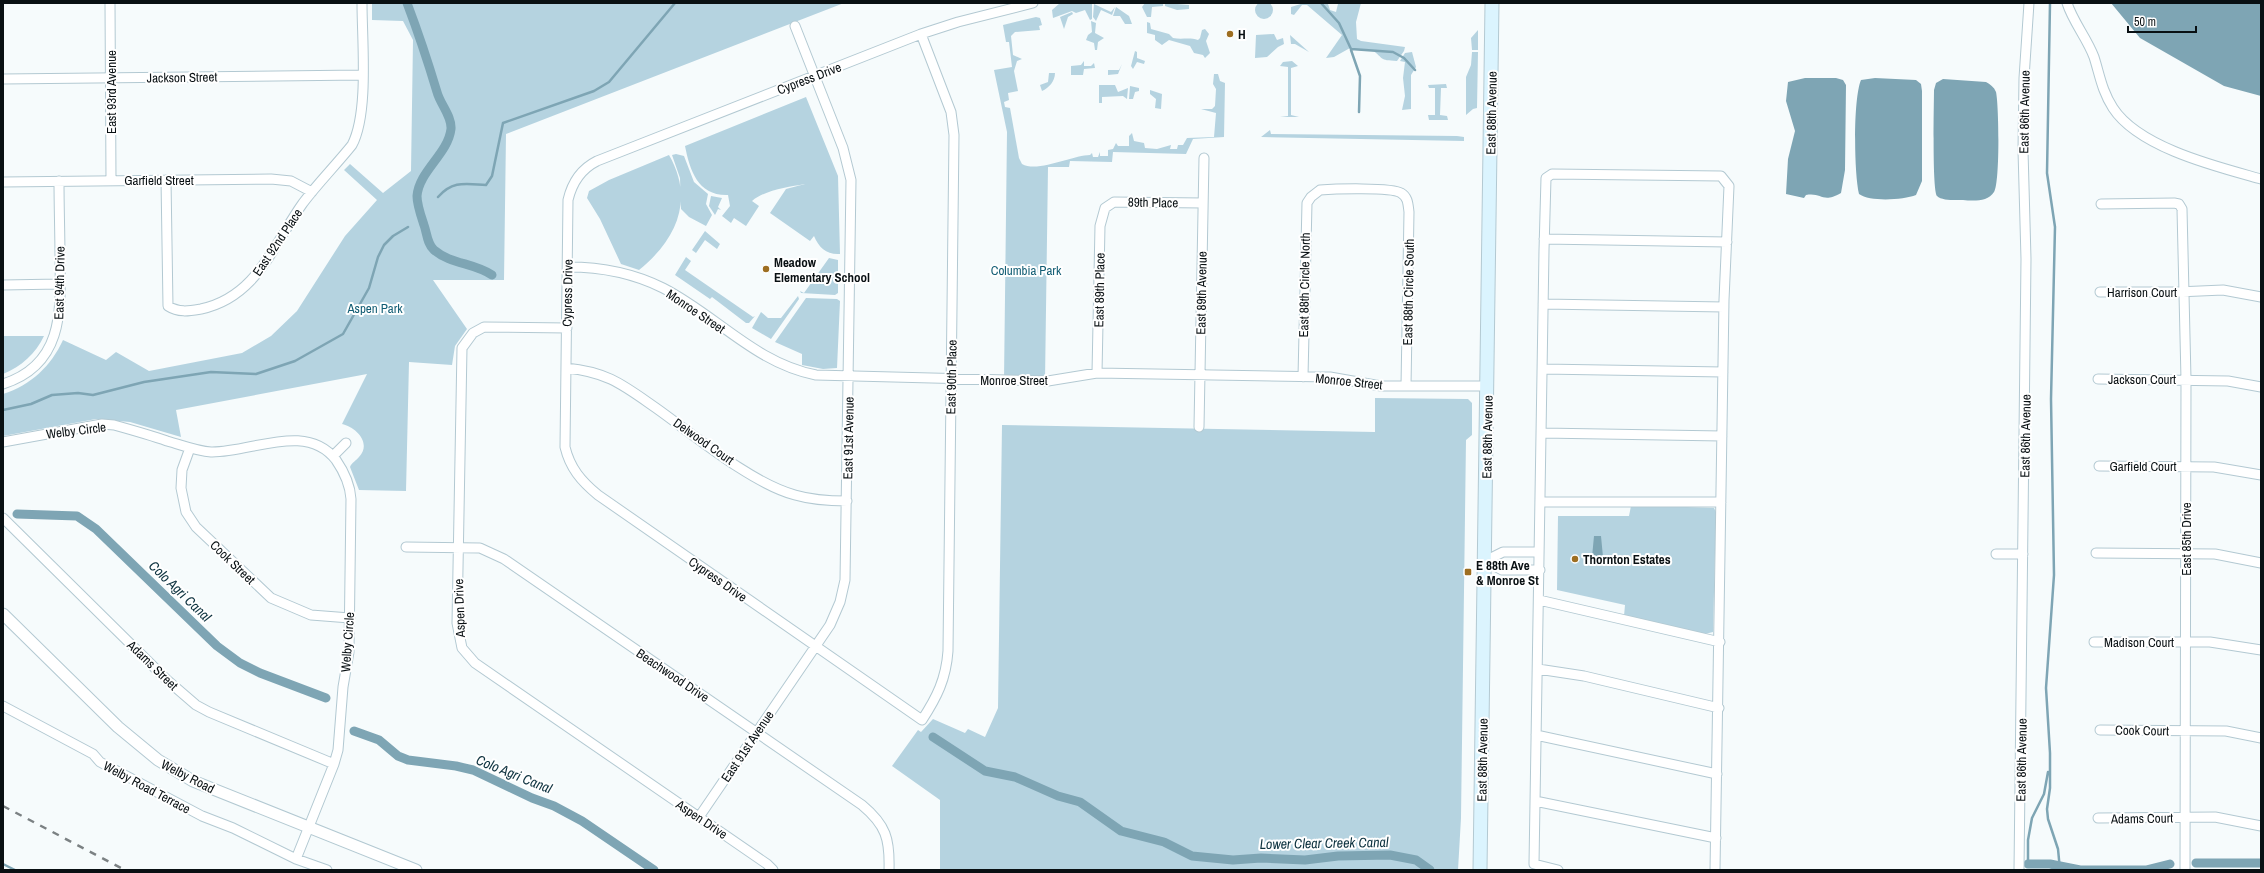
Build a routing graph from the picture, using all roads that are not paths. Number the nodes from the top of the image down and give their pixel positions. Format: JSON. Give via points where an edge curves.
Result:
{"nodes":[{"id":1,"x":110,"y":3,"type":"edge"},
{"id":2,"x":362,"y":3,"type":"edge"},
{"id":3,"x":1033,"y":3,"type":"edge"},
{"id":4,"x":1492,"y":3,"type":"edge"},
{"id":5,"x":2029,"y":3,"type":"edge"},
{"id":6,"x":2067,"y":3,"type":"edge"},
{"id":7,"x":795,"y":26,"type":"dead end"},
{"id":8,"x":921,"y":34,"type":"junction"},
{"id":9,"x":362,"y":76,"type":"junction"},
{"id":10,"x":815,"y":76,"type":"junction"},
{"id":11,"x":111,"y":78,"type":"junction"},
{"id":12,"x":3,"y":80,"type":"edge"},
{"id":13,"x":1204,"y":158,"type":"dead end"},
{"id":14,"x":2261,"y":179,"type":"edge"},
{"id":15,"x":111,"y":180,"type":"junction"},
{"id":16,"x":166,"y":180,"type":"junction"},
{"id":17,"x":59,"y":181,"type":"junction"},
{"id":18,"x":3,"y":182,"type":"edge"},
{"id":19,"x":312,"y":192,"type":"junction"},
{"id":20,"x":1406,"y":198,"type":"joint"},
{"id":21,"x":1203,"y":203,"type":"junction"},
{"id":22,"x":2101,"y":204,"type":"dead end"},
{"id":23,"x":1105,"y":208,"type":"joint"},
{"id":24,"x":1544,"y":239,"type":"junction"},
{"id":25,"x":1727,"y":242,"type":"junction"},
{"id":26,"x":568,"y":267,"type":"junction"},
{"id":27,"x":60,"y":284,"type":"junction"},
{"id":28,"x":3,"y":285,"type":"edge"},
{"id":29,"x":2100,"y":292,"type":"dead end"},
{"id":30,"x":2184,"y":292,"type":"junction"},
{"id":31,"x":2261,"y":297,"type":"edge"},
{"id":32,"x":1543,"y":304,"type":"junction"},
{"id":33,"x":1724,"y":307,"type":"junction"},
{"id":34,"x":567,"y":328,"type":"junction"},
{"id":35,"x":566,"y":368,"type":"junction"},
{"id":36,"x":1543,"y":369,"type":"junction"},
{"id":37,"x":1723,"y":372,"type":"junction"},
{"id":38,"x":1097,"y":373,"type":"junction"},
{"id":39,"x":1200,"y":376,"type":"junction"},
{"id":40,"x":849,"y":377,"type":"junction"},
{"id":41,"x":1303,"y":377,"type":"junction"},
{"id":42,"x":951,"y":379,"type":"junction"},
{"id":43,"x":2098,"y":379,"type":"dead end"},
{"id":44,"x":2186,"y":380,"type":"junction"},
{"id":45,"x":3,"y":384,"type":"edge"},
{"id":46,"x":1406,"y":386,"type":"junction"},
{"id":47,"x":1487,"y":386,"type":"junction"},
{"id":48,"x":2261,"y":387,"type":"edge"},
{"id":49,"x":1199,"y":427,"type":"dead end"},
{"id":50,"x":1542,"y":433,"type":"junction"},
{"id":51,"x":1722,"y":436,"type":"junction"},
{"id":52,"x":3,"y":442,"type":"edge"},
{"id":53,"x":346,"y":443,"type":"dead end"},
{"id":54,"x":190,"y":448,"type":"junction"},
{"id":55,"x":333,"y":456,"type":"junction"},
{"id":56,"x":2099,"y":466,"type":"dead end"},
{"id":57,"x":2186,"y":466,"type":"junction"},
{"id":58,"x":2261,"y":475,"type":"edge"},
{"id":59,"x":847,"y":501,"type":"junction"},
{"id":60,"x":1541,"y":502,"type":"junction"},
{"id":61,"x":1721,"y":502,"type":"junction"},
{"id":62,"x":3,"y":518,"type":"edge"},
{"id":63,"x":406,"y":547,"type":"dead end"},
{"id":64,"x":458,"y":547,"type":"junction"},
{"id":65,"x":1540,"y":552,"type":"junction"},
{"id":66,"x":2096,"y":553,"type":"dead end"},
{"id":67,"x":1996,"y":554,"type":"dead end"},
{"id":68,"x":2023,"y":554,"type":"junction"},
{"id":69,"x":2185,"y":554,"type":"junction"},
{"id":70,"x":1485,"y":561,"type":"junction"},
{"id":71,"x":2261,"y":563,"type":"edge"},
{"id":72,"x":1540,"y":570,"type":"junction"},
{"id":73,"x":1539,"y":600,"type":"junction"},
{"id":74,"x":3,"y":614,"type":"edge"},
{"id":75,"x":350,"y":618,"type":"junction"},
{"id":76,"x":1720,"y":642,"type":"junction"},
{"id":77,"x":2094,"y":642,"type":"dead end"},
{"id":78,"x":2185,"y":642,"type":"junction"},
{"id":79,"x":816,"y":646,"type":"junction"},
{"id":80,"x":2261,"y":650,"type":"edge"},
{"id":81,"x":1538,"y":669,"type":"junction"},
{"id":82,"x":3,"y":706,"type":"edge"},
{"id":83,"x":1719,"y":708,"type":"junction"},
{"id":84,"x":922,"y":720,"type":"joint"},
{"id":85,"x":2100,"y":730,"type":"dead end"},
{"id":86,"x":756,"y":732,"type":"junction"},
{"id":87,"x":2185,"y":732,"type":"junction"},
{"id":88,"x":1536,"y":735,"type":"junction"},
{"id":89,"x":2261,"y":738,"type":"edge"},
{"id":90,"x":334,"y":764,"type":"junction"},
{"id":91,"x":1717,"y":774,"type":"junction"},
{"id":92,"x":1535,"y":801,"type":"junction"},
{"id":93,"x":699,"y":817,"type":"junction"},
{"id":94,"x":2186,"y":817,"type":"junction"},
{"id":95,"x":2098,"y":818,"type":"dead end"},
{"id":96,"x":2261,"y":826,"type":"edge"},
{"id":97,"x":309,"y":828,"type":"junction"},
{"id":98,"x":1716,"y":838,"type":"junction"},
{"id":99,"x":296,"y":859,"type":"junction"},
{"id":100,"x":327,"y":870,"type":"edge"},
{"id":101,"x":416,"y":870,"type":"edge"},
{"id":102,"x":773,"y":870,"type":"edge"},
{"id":103,"x":889,"y":870,"type":"edge"},
{"id":104,"x":1480,"y":870,"type":"edge"},
{"id":105,"x":1558,"y":870,"type":"edge"},
{"id":106,"x":1715,"y":870,"type":"edge"},
{"id":107,"x":2019,"y":870,"type":"edge"},
{"id":108,"x":2184,"y":870,"type":"edge"}],
"edges":[{"from":1,"to":11,"type":"street","name":"East 93rd Avenue"},
{"from":2,"to":9,"type":"street","name":"East 92nd Place"},
{"from":3,"to":8,"type":"street","name":"Cypress Drive","via":[[963,20]]},
{"from":4,"to":47,"type":"main road","name":"East 88th Avenue"},
{"from":5,"to":68,"type":"street","name":"East 86th Avenue","via":[[2024,72],[2023,150],[2026,259]]},
{"from":6,"to":14,"type":"street","via":[[2094,58],[2101,86],[2114,109],[2129,124],[2177,153]]},
{"from":7,"to":10,"type":"street","name":"East 91st Avenue"},
{"from":8,"to":10,"type":"street","name":"Cypress Drive"},
{"from":8,"to":42,"type":"street","name":"East 90th Place","via":[[951,112],[954,135]]},
{"from":9,"to":11,"type":"street","name":"Jackson Street"},
{"from":9,"to":19,"type":"street","name":"East 92nd Place","via":[[361,116],[356,136]]},
{"from":10,"to":26,"type":"street","name":"Cypress Drive","via":[[598,161],[586,168],[573,185],[568,200]]},
{"from":10,"to":40,"type":"street","name":"East 91st Avenue","via":[[845,153],[851,180]]},
{"from":11,"to":12,"type":"street","name":"Jackson Street"},
{"from":11,"to":15,"type":"street","name":"East 93rd Avenue"},
{"from":13,"to":21,"type":"street","name":"East 89th Avenue"},
{"from":15,"to":16,"type":"street","name":"Garfield Street"},
{"from":15,"to":17,"type":"street","name":"Garfield Street"},
{"from":16,"to":19,"type":"street","name":"Garfield Street","via":[[280,179]]},
{"from":16,"to":19,"type":"street","name":"East 92nd Place","via":[[167,298],[168,306],[181,311],[223,302],[247,286]]},
{"from":17,"to":18,"type":"street","name":"Garfield Street"},
{"from":17,"to":27,"type":"street","name":"East 94th Drive"},
{"from":20,"to":41,"type":"street","name":"East 88th Circle North","via":[[1393,190],[1327,189],[1320,190],[1307,203]]},
{"from":20,"to":46,"type":"street","name":"East 88th Circle South","via":[[1409,212]]},
{"from":21,"to":23,"type":"street","name":"89th Place","via":[[1114,202]]},
{"from":21,"to":39,"type":"street","name":"East 89th Avenue"},
{"from":22,"to":30,"type":"street","name":"East 85th Drive","via":[[2179,204],[2182,209]]},
{"from":23,"to":38,"type":"street","name":"East 89th Place","via":[[1100,226]]},
{"from":24,"to":25,"type":"street"},
{"from":24,"to":25,"type":"street","via":[[1546,178],[1552,174],[1667,175],[1721,176],[1729,186]]},
{"from":24,"to":32,"type":"street"},
{"from":25,"to":33,"type":"street"},
{"from":26,"to":34,"type":"street","name":"Cypress Drive"},
{"from":26,"to":40,"type":"street","name":"Monroe Street","via":[[601,268],[641,279],[673,294],[776,362],[804,373]]},
{"from":27,"to":28,"type":"street"},
{"from":27,"to":45,"type":"street","name":"East 94th Drive","via":[[59,322],[51,345],[28,371]]},
{"from":29,"to":30,"type":"street","name":"Harrison Court"},
{"from":30,"to":31,"type":"street","name":"Harrison Court","via":[[2223,290]]},
{"from":30,"to":44,"type":"street","name":"East 85th Drive"},
{"from":32,"to":33,"type":"street"},
{"from":32,"to":36,"type":"street"},
{"from":33,"to":37,"type":"street"},
{"from":34,"to":35,"type":"street","name":"Cypress Drive"},
{"from":34,"to":64,"type":"street","name":"Aspen Drive","via":[[484,327],[473,333],[462,348]]},
{"from":35,"to":59,"type":"street","name":"Delwood Court","via":[[584,369],[614,379],[750,474],[776,488],[811,499]]},
{"from":35,"to":79,"type":"street","name":"Cypress Drive","via":[[565,447],[572,467],[581,480],[598,495]]},
{"from":36,"to":37,"type":"street"},
{"from":36,"to":50,"type":"street"},
{"from":37,"to":51,"type":"street"},
{"from":38,"to":39,"type":"street","name":"Monroe Street"},
{"from":38,"to":42,"type":"street","name":"Monroe Street","via":[[1048,381]]},
{"from":39,"to":41,"type":"street","name":"Monroe Street"},
{"from":39,"to":49,"type":"street","name":"East 89th Avenue"},
{"from":40,"to":42,"type":"street","name":"Monroe Street"},
{"from":40,"to":59,"type":"street","name":"East 91st Avenue"},
{"from":41,"to":46,"type":"street","name":"Monroe Street","via":[[1330,377],[1376,385]]},
{"from":42,"to":84,"type":"street","name":"East 90th Place","via":[[946,670],[937,696]]},
{"from":43,"to":44,"type":"street","name":"Jackson Court"},
{"from":44,"to":48,"type":"street","name":"Jackson Court","via":[[2228,381]]},
{"from":44,"to":57,"type":"street","name":"East 85th Drive"},
{"from":46,"to":47,"type":"street","name":"Monroe Street"},
{"from":47,"to":70,"type":"main road","name":"East 88th Avenue"},
{"from":50,"to":51,"type":"street"},
{"from":50,"to":60,"type":"street"},
{"from":51,"to":61,"type":"street"},
{"from":52,"to":54,"type":"street","name":"Welby Circle","via":[[102,424],[114,425]]},
{"from":53,"to":55,"type":"street"},
{"from":54,"to":55,"type":"street","name":"Welby Circle","via":[[213,452],[289,440],[316,445]]},
{"from":54,"to":75,"type":"street","name":"Cook Street","via":[[182,470],[181,488],[186,512],[196,527],[270,598],[311,616]]},
{"from":55,"to":75,"type":"street","name":"Welby Circle","via":[[345,473],[350,489]]},
{"from":56,"to":57,"type":"street","name":"Garfield Court"},
{"from":57,"to":58,"type":"street","name":"Garfield Court","via":[[2226,468]]},
{"from":57,"to":69,"type":"street","name":"East 85th Drive"},
{"from":59,"to":79,"type":"street","name":"East 91st Avenue","via":[[843,591],[836,613]]},
{"from":60,"to":61,"type":"street"},
{"from":60,"to":65,"type":"street"},
{"from":61,"to":76,"type":"street"},
{"from":62,"to":90,"type":"street","name":"Adams Street","via":[[167,680],[196,705],[224,720]]},
{"from":63,"to":64,"type":"street","name":"Beachwood Drive"},
{"from":64,"to":86,"type":"street","name":"Beachwood Drive","via":[[480,548],[495,554]]},
{"from":64,"to":93,"type":"street","name":"Aspen Drive","via":[[458,636],[462,648],[470,659]]},
{"from":65,"to":70,"type":"street","via":[[1503,552]]},
{"from":65,"to":72,"type":"street"},
{"from":66,"to":69,"type":"street"},
{"from":67,"to":68,"type":"street"},
{"from":68,"to":107,"type":"street","name":"East 86th Avenue"},
{"from":69,"to":71,"type":"street","via":[[2215,554]]},
{"from":69,"to":78,"type":"street","name":"East 85th Drive"},
{"from":70,"to":72,"type":"street","via":[[1502,570]]},
{"from":70,"to":104,"type":"main road","name":"East 88th Avenue"},
{"from":72,"to":73,"type":"street"},
{"from":73,"to":76,"type":"street"},
{"from":73,"to":81,"type":"street"},
{"from":74,"to":97,"type":"street","name":"Welby Road","via":[[118,727],[158,760],[192,781]]},
{"from":75,"to":90,"type":"street","name":"Welby Circle","via":[[348,659],[342,687],[338,750]]},
{"from":76,"to":83,"type":"street"},
{"from":77,"to":78,"type":"street","name":"Madison Court"},
{"from":78,"to":80,"type":"street","name":"Madison Court","via":[[2231,644]]},
{"from":78,"to":87,"type":"street","name":"East 85th Drive"},
{"from":79,"to":84,"type":"street","name":"Cypress Drive"},
{"from":79,"to":86,"type":"street","name":"East 91st Avenue"},
{"from":81,"to":83,"type":"street","via":[[1584,676]]},
{"from":81,"to":88,"type":"street"},
{"from":82,"to":99,"type":"street","name":"Welby Road Terrace","via":[[92,754],[100,762],[202,816]]},
{"from":83,"to":91,"type":"street"},
{"from":85,"to":87,"type":"street","name":"Cook Court"},
{"from":86,"to":93,"type":"street","name":"East 91st Avenue"},
{"from":86,"to":103,"type":"street","name":"Beachwood Drive","via":[[870,811],[885,831],[889,846]]},
{"from":87,"to":89,"type":"street","name":"Cook Court","via":[[2226,731]]},
{"from":87,"to":94,"type":"street","name":"East 85th Drive"},
{"from":88,"to":91,"type":"street"},
{"from":88,"to":92,"type":"street"},
{"from":90,"to":97,"type":"street","name":"Welby Circle"},
{"from":91,"to":98,"type":"street"},
{"from":92,"to":98,"type":"street"},
{"from":92,"to":105,"type":"street","via":[[1534,864]]},
{"from":93,"to":102,"type":"street","name":"Aspen Drive"},
{"from":94,"to":95,"type":"street","name":"Adams Court"},
{"from":94,"to":96,"type":"street","name":"Adams Court","via":[[2215,817]]},
{"from":94,"to":108,"type":"street","name":"East 85th Drive"},
{"from":97,"to":99,"type":"street"},
{"from":97,"to":101,"type":"street","name":"Welby Road"},
{"from":98,"to":106,"type":"street"},
{"from":99,"to":100,"type":"street","name":"Welby Road Terrace"}]}
